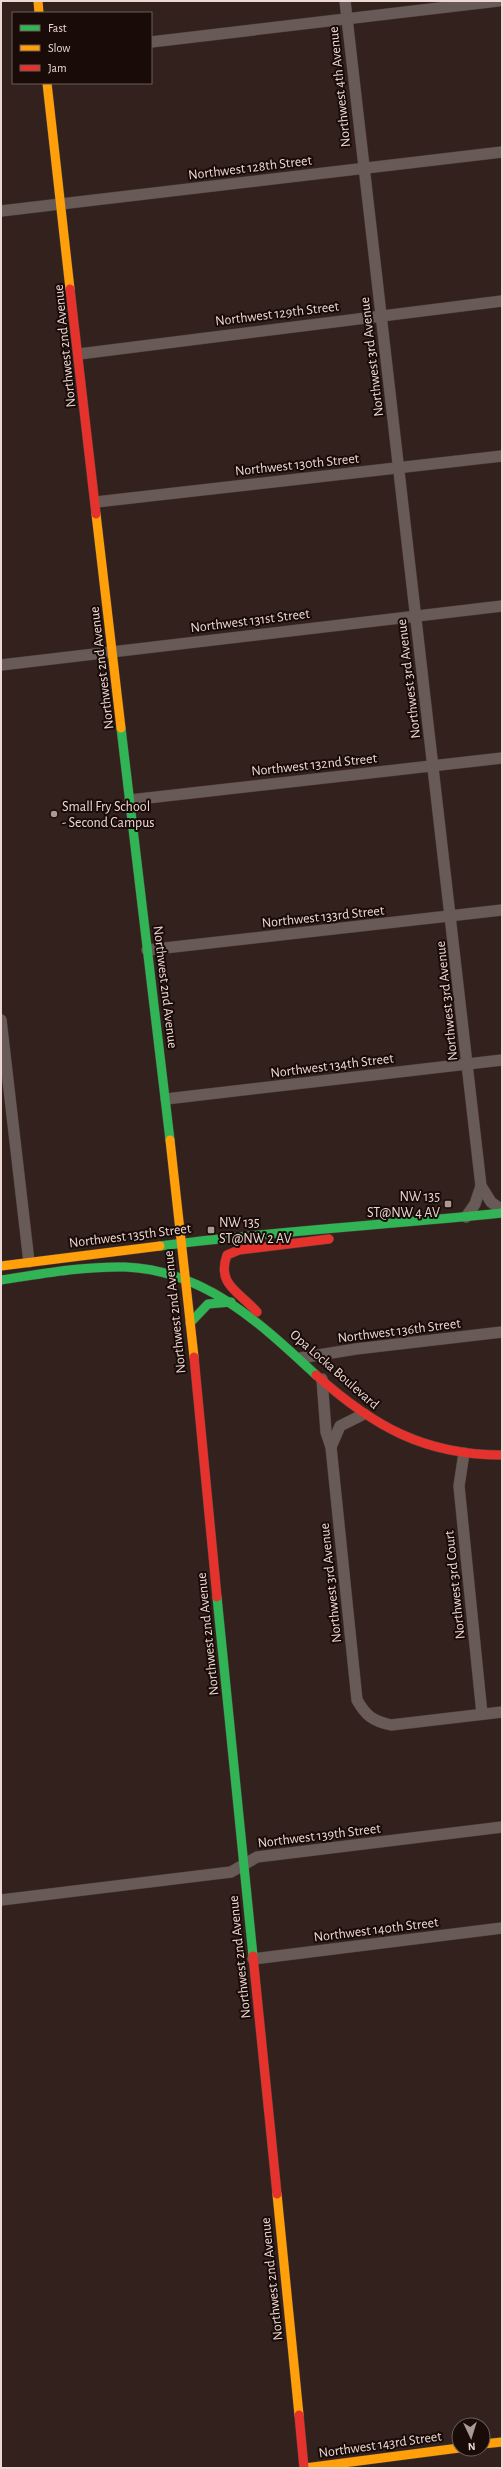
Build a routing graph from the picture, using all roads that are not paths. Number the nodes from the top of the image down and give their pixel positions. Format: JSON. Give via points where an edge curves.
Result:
{"nodes":[{"id":1,"x":38,"y":1,"type":"edge"},
{"id":2,"x":345,"y":1,"type":"edge"},
{"id":3,"x":498,"y":1,"type":"edge"},
{"id":4,"x":39,"y":12,"type":"edge"},
{"id":5,"x":347,"y":19,"type":"junction"},
{"id":6,"x":152,"y":42,"type":"edge"},
{"id":7,"x":48,"y":84,"type":"edge"},
{"id":8,"x":502,"y":152,"type":"edge"},
{"id":9,"x":362,"y":169,"type":"junction"},
{"id":10,"x":61,"y":204,"type":"junction"},
{"id":11,"x":1,"y":211,"type":"edge"},
{"id":12,"x":502,"y":301,"type":"edge"},
{"id":13,"x":382,"y":315,"type":"junction"},
{"id":14,"x":79,"y":354,"type":"junction"},
{"id":15,"x":502,"y":456,"type":"edge"},
{"id":16,"x":400,"y":468,"type":"junction"},
{"id":17,"x":96,"y":502,"type":"junction"},
{"id":18,"x":502,"y":606,"type":"edge"},
{"id":19,"x":416,"y":616,"type":"junction"},
{"id":20,"x":113,"y":651,"type":"junction"},
{"id":21,"x":1,"y":665,"type":"edge"},
{"id":22,"x":502,"y":758,"type":"edge"},
{"id":23,"x":433,"y":766,"type":"junction"},
{"id":24,"x":130,"y":800,"type":"junction"},
{"id":25,"x":502,"y":910,"type":"edge"},
{"id":26,"x":452,"y":916,"type":"junction"},
{"id":27,"x":147,"y":950,"type":"junction"},
{"id":28,"x":1,"y":1020,"type":"edge"},
{"id":29,"x":502,"y":1060,"type":"edge"},
{"id":30,"x":468,"y":1064,"type":"junction"},
{"id":31,"x":166,"y":1099,"type":"junction"},
{"id":32,"x":481,"y":1186,"type":"junction"},
{"id":33,"x":502,"y":1210,"type":"edge"},
{"id":34,"x":502,"y":1213,"type":"edge"},
{"id":35,"x":466,"y":1217,"type":"junction"},
{"id":36,"x":364,"y":1227,"type":"junction"},
{"id":37,"x":180,"y":1242,"type":"junction"},
{"id":38,"x":182,"y":1252,"type":"junction"},
{"id":39,"x":29,"y":1262,"type":"junction"},
{"id":40,"x":1,"y":1266,"type":"edge"},
{"id":41,"x":101,"y":1268,"type":"junction"},
{"id":42,"x":1,"y":1280,"type":"edge"},
{"id":43,"x":186,"y":1280,"type":"junction"},
{"id":44,"x":231,"y":1302,"type":"junction"},
{"id":45,"x":190,"y":1322,"type":"junction"},
{"id":46,"x":271,"y":1331,"type":"junction"},
{"id":47,"x":502,"y":1332,"type":"edge"},
{"id":48,"x":300,"y":1358,"type":"junction"},
{"id":49,"x":322,"y":1379,"type":"junction"},
{"id":50,"x":364,"y":1414,"type":"junction"},
{"id":51,"x":331,"y":1446,"type":"junction"},
{"id":52,"x":464,"y":1453,"type":"junction"},
{"id":53,"x":502,"y":1455,"type":"edge"},
{"id":54,"x":502,"y":1712,"type":"edge"},
{"id":55,"x":482,"y":1714,"type":"junction"},
{"id":56,"x":502,"y":1827,"type":"edge"},
{"id":57,"x":243,"y":1863,"type":"junction"},
{"id":58,"x":1,"y":1900,"type":"edge"},
{"id":59,"x":502,"y":1928,"type":"edge"},
{"id":60,"x":253,"y":1959,"type":"junction"},
{"id":61,"x":502,"y":2442,"type":"edge"},
{"id":62,"x":491,"y":2443,"type":"edge"},
{"id":63,"x":451,"y":2449,"type":"edge"},
{"id":64,"x":304,"y":2468,"type":"edge"}],
"edges":[{"from":1,"to":4,"type":"street"},
{"from":2,"to":5,"type":"street","name":"Northwest 4th Avenue"},
{"from":3,"to":5,"type":"street"},
{"from":5,"to":6,"type":"street"},
{"from":5,"to":9,"type":"street","name":"Northwest 4th Avenue"},
{"from":7,"to":10,"type":"street","name":"Northwest 2nd Avenue"},
{"from":8,"to":9,"type":"street","name":"Northwest 128th Street"},
{"from":9,"to":10,"type":"street","name":"Northwest 128th Street"},
{"from":9,"to":13,"type":"street","name":"Northwest 3rd Avenue"},
{"from":10,"to":11,"type":"street","name":"Northwest 128th Street"},
{"from":10,"to":14,"type":"street","name":"Northwest 2nd Avenue"},
{"from":12,"to":13,"type":"street","name":"Northwest 129th Street"},
{"from":13,"to":14,"type":"street","name":"Northwest 129th Street"},
{"from":13,"to":16,"type":"street","name":"Northwest 3rd Avenue"},
{"from":14,"to":17,"type":"street","name":"Northwest 2nd Avenue"},
{"from":15,"to":16,"type":"street","name":"Northwest 130th Street"},
{"from":16,"to":17,"type":"street","name":"Northwest 130th Street"},
{"from":16,"to":19,"type":"street","name":"Northwest 3rd Avenue"},
{"from":17,"to":20,"type":"street","name":"Northwest 2nd Avenue"},
{"from":18,"to":19,"type":"street","name":"Northwest 131st Street"},
{"from":19,"to":20,"type":"street","name":"Northwest 131st Street"},
{"from":19,"to":23,"type":"street","name":"Northwest 3rd Avenue"},
{"from":20,"to":21,"type":"street","name":"Northwest 131st Street"},
{"from":20,"to":24,"type":"street","name":"Northwest 2nd Avenue"},
{"from":22,"to":23,"type":"street","name":"Northwest 132nd Street"},
{"from":23,"to":24,"type":"street","name":"Northwest 132nd Street"},
{"from":23,"to":26,"type":"street","name":"Northwest 3rd Avenue"},
{"from":24,"to":27,"type":"street","name":"Northwest 2nd Avenue"},
{"from":25,"to":26,"type":"street","name":"Northwest 133rd Street"},
{"from":26,"to":27,"type":"street","name":"Northwest 133rd Street"},
{"from":26,"to":30,"type":"street","name":"Northwest 3rd Avenue"},
{"from":27,"to":31,"type":"street","name":"Northwest 2nd Avenue"},
{"from":28,"to":39,"type":"street"},
{"from":29,"to":30,"type":"street","name":"Northwest 134th Street"},
{"from":30,"to":31,"type":"street","name":"Northwest 134th Street"},
{"from":30,"to":32,"type":"street","name":"Northwest 3rd Avenue"},
{"from":31,"to":37,"type":"street","name":"Northwest 2nd Avenue"},
{"from":32,"to":33,"type":"street","name":"Northwest 3rd Avenue","via":[[491,1202]]},
{"from":32,"to":35,"type":"street","name":"Northwest 3rd Avenue","via":[[475,1204]]},
{"from":34,"to":35,"type":"street","name":"Northwest 135th Street"},
{"from":35,"to":36,"type":"street","name":"Northwest 135th Street"},
{"from":36,"to":37,"type":"street","name":"Northwest 135th Street"},
{"from":36,"to":46,"type":"street","via":[[332,1238],[239,1250],[227,1255],[222,1269],[225,1280],[254,1308]]},
{"from":37,"to":38,"type":"street","name":"Northwest 2nd Avenue"},
{"from":37,"to":39,"type":"street","name":"Northwest 135th Street"},
{"from":38,"to":41,"type":"street","via":[[122,1260]]},
{"from":38,"to":43,"type":"street","name":"Northwest 2nd Avenue"},
{"from":39,"to":40,"type":"street","name":"Northwest 135th Street"},
{"from":41,"to":42,"type":"street","name":"Northwest 135th Street"},
{"from":41,"to":43,"type":"street","name":"Northwest 135th Street","via":[[152,1270]]},
{"from":43,"to":44,"type":"street","name":"Opa Locka Boulevard"},
{"from":43,"to":45,"type":"street","name":"Northwest 2nd Avenue"},
{"from":44,"to":45,"type":"street","via":[[208,1304]]},
{"from":44,"to":46,"type":"street","name":"Opa Locka Boulevard"},
{"from":45,"to":57,"type":"street","name":"Northwest 2nd Avenue"},
{"from":46,"to":48,"type":"street","name":"Opa Locka Boulevard"},
{"from":47,"to":48,"type":"street","name":"Northwest 136th Street"},
{"from":48,"to":49,"type":"street","name":"Opa Locka Boulevard"},
{"from":49,"to":50,"type":"street","name":"Opa Locka Boulevard"},
{"from":49,"to":51,"type":"street","name":"Northwest 3rd Avenue","via":[[326,1432]]},
{"from":50,"to":51,"type":"street","name":"Northwest 3rd Avenue","via":[[340,1426]]},
{"from":50,"to":52,"type":"street","name":"Opa Locka Boulevard","via":[[412,1440]]},
{"from":51,"to":55,"type":"street","name":"Northwest 3rd Avenue","via":[[356,1700],[365,1715],[375,1722],[390,1725]]},
{"from":52,"to":53,"type":"street","name":"Opa Locka Boulevard"},
{"from":52,"to":55,"type":"street","name":"Northwest 3rd Court","via":[[459,1486]]},
{"from":54,"to":55,"type":"street"},
{"from":56,"to":57,"type":"street","name":"Northwest 139th Street","via":[[257,1857]]},
{"from":57,"to":58,"type":"street","name":"Northwest 139th Street","via":[[231,1872]]},
{"from":57,"to":60,"type":"street","name":"Northwest 2nd Avenue"},
{"from":59,"to":60,"type":"street","name":"Northwest 140th Street"},
{"from":60,"to":64,"type":"street","name":"Northwest 2nd Avenue"},
{"from":61,"to":62,"type":"street"},
{"from":63,"to":64,"type":"street","name":"Northwest 143rd Street"}]}
